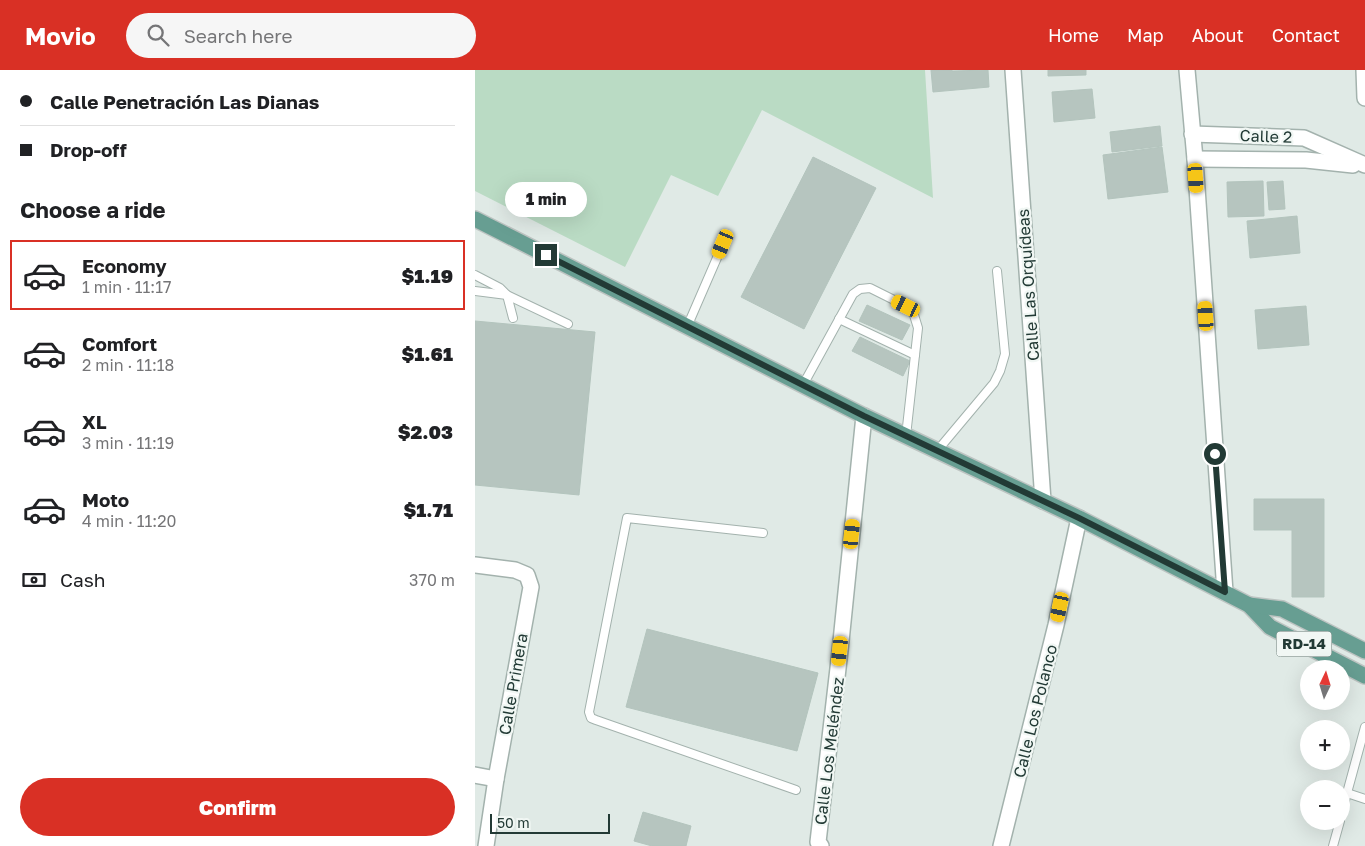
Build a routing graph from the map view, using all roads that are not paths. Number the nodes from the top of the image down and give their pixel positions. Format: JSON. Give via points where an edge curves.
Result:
{"nodes":[{"id":1,"x":1013,"y":70,"type":"edge"},
{"id":2,"x":1187,"y":70,"type":"edge"},
{"id":3,"x":1364,"y":70,"type":"edge"},
{"id":4,"x":1365,"y":98,"type":"edge"},
{"id":5,"x":1192,"y":134,"type":"junction"},
{"id":6,"x":1195,"y":158,"type":"junction"},
{"id":7,"x":1365,"y":166,"type":"edge"},
{"id":8,"x":475,"y":219,"type":"edge"},
{"id":9,"x":723,"y":244,"type":"dead end"},
{"id":10,"x":997,"y":271,"type":"dead end"},
{"id":11,"x":475,"y":275,"type":"edge"},
{"id":12,"x":475,"y":291,"type":"edge"},
{"id":13,"x":507,"y":295,"type":"junction"},
{"id":14,"x":513,"y":318,"type":"dead end"},
{"id":15,"x":839,"y":319,"type":"junction"},
{"id":16,"x":568,"y":324,"type":"dead end"},
{"id":17,"x":687,"y":327,"type":"junction"},
{"id":18,"x":915,"y":355,"type":"junction"},
{"id":19,"x":803,"y":386,"type":"junction"},
{"id":20,"x":864,"y":416,"type":"junction"},
{"id":21,"x":906,"y":436,"type":"junction"},
{"id":22,"x":937,"y":451,"type":"junction"},
{"id":23,"x":1043,"y":501,"type":"junction"},
{"id":24,"x":1079,"y":518,"type":"junction"},
{"id":25,"x":763,"y":533,"type":"dead end"},
{"id":26,"x":475,"y":565,"type":"edge"},
{"id":27,"x":1225,"y":592,"type":"junction"},
{"id":28,"x":1249,"y":605,"type":"junction"},
{"id":29,"x":1365,"y":652,"type":"edge"},
{"id":30,"x":1365,"y":676,"type":"edge"},
{"id":31,"x":1365,"y":727,"type":"edge"},
{"id":32,"x":475,"y":775,"type":"edge"},
{"id":33,"x":496,"y":779,"type":"junction"},
{"id":34,"x":1350,"y":782,"type":"edge"},
{"id":35,"x":796,"y":790,"type":"dead end"},
{"id":36,"x":1350,"y":794,"type":"edge"},
{"id":37,"x":1365,"y":799,"type":"edge"},
{"id":38,"x":1337,"y":830,"type":"edge"},
{"id":39,"x":486,"y":846,"type":"edge"},
{"id":40,"x":821,"y":846,"type":"edge"},
{"id":41,"x":1001,"y":846,"type":"edge"},
{"id":42,"x":1333,"y":846,"type":"edge"}],
"edges":[{"from":1,"to":23,"type":"street","name":"Calle Las Orquídeas"},
{"from":2,"to":5,"type":"street"},
{"from":3,"to":4,"type":"street"},
{"from":5,"to":6,"type":"street"},
{"from":5,"to":7,"type":"street","name":"Calle 2","via":[[1304,138]]},
{"from":6,"to":7,"type":"street","name":"Calle 2","via":[[1306,160]]},
{"from":6,"to":27,"type":"street"},
{"from":8,"to":17,"type":"main road","number":"RD-14"},
{"from":9,"to":17,"type":"lane"},
{"from":10,"to":22,"type":"lane","via":[[1005,354],[1000,371],[994,383]]},
{"from":11,"to":13,"type":"lane"},
{"from":12,"to":13,"type":"lane"},
{"from":13,"to":14,"type":"lane"},
{"from":13,"to":16,"type":"lane"},
{"from":15,"to":18,"type":"lane"},
{"from":15,"to":18,"type":"lane","via":[[853,294],[870,288],[906,306],[914,315],[918,328]]},
{"from":15,"to":19,"type":"lane"},
{"from":17,"to":19,"type":"main road","number":"RD-14"},
{"from":18,"to":21,"type":"lane"},
{"from":19,"to":20,"type":"main road","number":"RD-14"},
{"from":20,"to":21,"type":"main road","number":"RD-14"},
{"from":20,"to":40,"type":"street","name":"Calle Los Meléndez","via":[[818,842]]},
{"from":21,"to":22,"type":"main road","number":"RD-14"},
{"from":22,"to":23,"type":"main road","number":"RD-14"},
{"from":23,"to":24,"type":"main road","number":"RD-14"},
{"from":24,"to":27,"type":"main road","number":"RD-14"},
{"from":24,"to":41,"type":"street","name":"Calle Los Polanco"},
{"from":25,"to":35,"type":"lane","via":[[627,518],[589,716]]},
{"from":26,"to":33,"type":"street","name":"Calle Primera","via":[[515,570],[527,575],[531,587]]},
{"from":27,"to":28,"type":"main road","number":"RD-14"},
{"from":28,"to":29,"type":"main road","number":"RD-14","via":[[1282,609]]},
{"from":28,"to":30,"type":"main road","number":"RD-14","via":[[1271,627]]},
{"from":31,"to":34,"type":"lane"},
{"from":32,"to":33,"type":"street"},
{"from":33,"to":39,"type":"street","name":"Calle Primera"},
{"from":36,"to":37,"type":"lane"},
{"from":38,"to":42,"type":"lane"}]}
